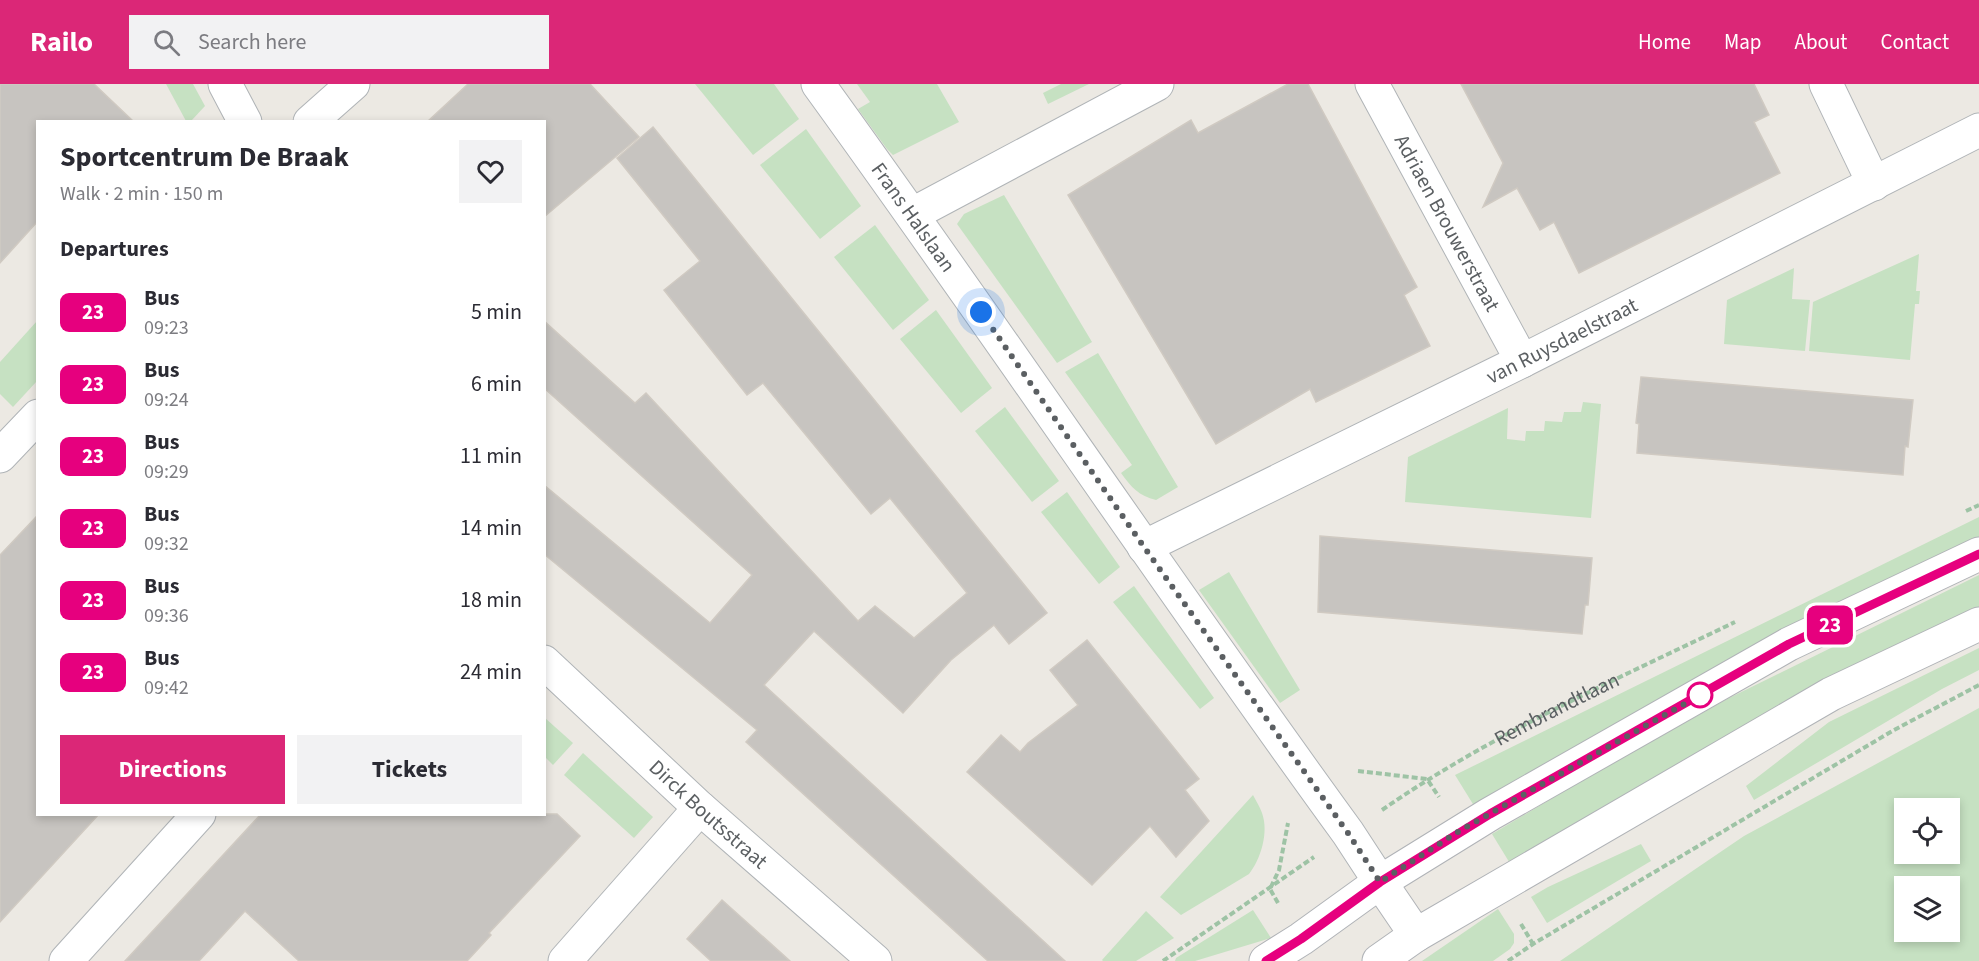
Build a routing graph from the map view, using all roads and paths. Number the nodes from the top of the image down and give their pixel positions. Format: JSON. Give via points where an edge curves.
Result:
{"nodes":[{"id":1,"x":225,"y":84,"type":"edge"},
{"id":2,"x":353,"y":84,"type":"edge"},
{"id":3,"x":818,"y":84,"type":"edge"},
{"id":4,"x":1157,"y":84,"type":"edge"},
{"id":5,"x":1371,"y":84,"type":"edge"},
{"id":6,"x":1826,"y":84,"type":"edge"},
{"id":7,"x":245,"y":120,"type":"edge"},
{"id":8,"x":312,"y":120,"type":"edge"},
{"id":9,"x":1979,"y":130,"type":"edge"},
{"id":10,"x":1874,"y":184,"type":"junction"},
{"id":11,"x":913,"y":214,"type":"junction"},
{"id":12,"x":1522,"y":361,"type":"junction"},
{"id":13,"x":36,"y":418,"type":"edge"},
{"id":14,"x":0,"y":456,"type":"edge"},
{"id":15,"x":1979,"y":505,"type":"edge"},
{"id":16,"x":1957,"y":516,"type":"dead end"},
{"id":17,"x":1144,"y":547,"type":"junction"},
{"id":18,"x":1979,"y":554,"type":"edge"},
{"id":19,"x":1741,"y":619,"type":"dead end"},
{"id":20,"x":1979,"y":624,"type":"edge"},
{"id":21,"x":546,"y":664,"type":"edge"},
{"id":22,"x":1979,"y":685,"type":"edge"},
{"id":23,"x":700,"y":808,"type":"junction"},
{"id":24,"x":1290,"y":812,"type":"dead end"},
{"id":25,"x":197,"y":816,"type":"edge"},
{"id":26,"x":1348,"y":833,"type":"junction"},
{"id":27,"x":1380,"y":882,"type":"junction"},
{"id":28,"x":1270,"y":889,"type":"junction"},
{"id":29,"x":1416,"y":935,"type":"junction"},
{"id":30,"x":1301,"y":939,"type":"junction"},
{"id":31,"x":66,"y":961,"type":"edge"},
{"id":32,"x":565,"y":961,"type":"edge"},
{"id":33,"x":875,"y":961,"type":"edge"},
{"id":34,"x":1163,"y":961,"type":"edge"},
{"id":35,"x":1266,"y":961,"type":"edge"},
{"id":36,"x":1378,"y":961,"type":"edge"},
{"id":37,"x":1508,"y":961,"type":"edge"}],
"edges":[{"from":1,"to":7,"type":"street"},
{"from":2,"to":8,"type":"street"},
{"from":3,"to":11,"type":"street","name":"Frans Halslaan"},
{"from":4,"to":11,"type":"street"},
{"from":5,"to":12,"type":"street","name":"Adriaen Brouwerstraat"},
{"from":6,"to":10,"type":"street"},
{"from":9,"to":10,"type":"street","name":"van Ruysdaelstraat"},
{"from":10,"to":12,"type":"street","name":"van Ruysdaelstraat"},
{"from":11,"to":17,"type":"street","name":"Frans Halslaan"},
{"from":12,"to":17,"type":"street","name":"van Ruysdaelstraat"},
{"from":13,"to":14,"type":"street"},
{"from":15,"to":16,"type":"path"},
{"from":17,"to":26,"type":"street","name":"Frans Halslaan"},
{"from":18,"to":27,"type":"street","via":[[1789,644],[1461,830]]},
{"from":19,"to":26,"type":"path","name":"Rembrandtlaan","via":[[1547,712],[1427,779]]},
{"from":20,"to":29,"type":"street","via":[[1831,693]]},
{"from":21,"to":23,"type":"street","name":"Dirck Boutsstraat"},
{"from":22,"to":37,"type":"path","via":[[1894,730]]},
{"from":23,"to":32,"type":"street"},
{"from":23,"to":33,"type":"street","name":"Dirck Boutsstraat"},
{"from":24,"to":28,"type":"path","via":[[1279,870]]},
{"from":25,"to":31,"type":"street"},
{"from":26,"to":27,"type":"street","name":"Frans Halslaan"},
{"from":26,"to":28,"type":"path","name":"Rembrandtlaan"},
{"from":27,"to":29,"type":"street"},
{"from":27,"to":30,"type":"street"},
{"from":28,"to":30,"type":"path"},
{"from":28,"to":34,"type":"path","name":"Rembrandtlaan"},
{"from":29,"to":36,"type":"street"},
{"from":30,"to":35,"type":"street"}]}
